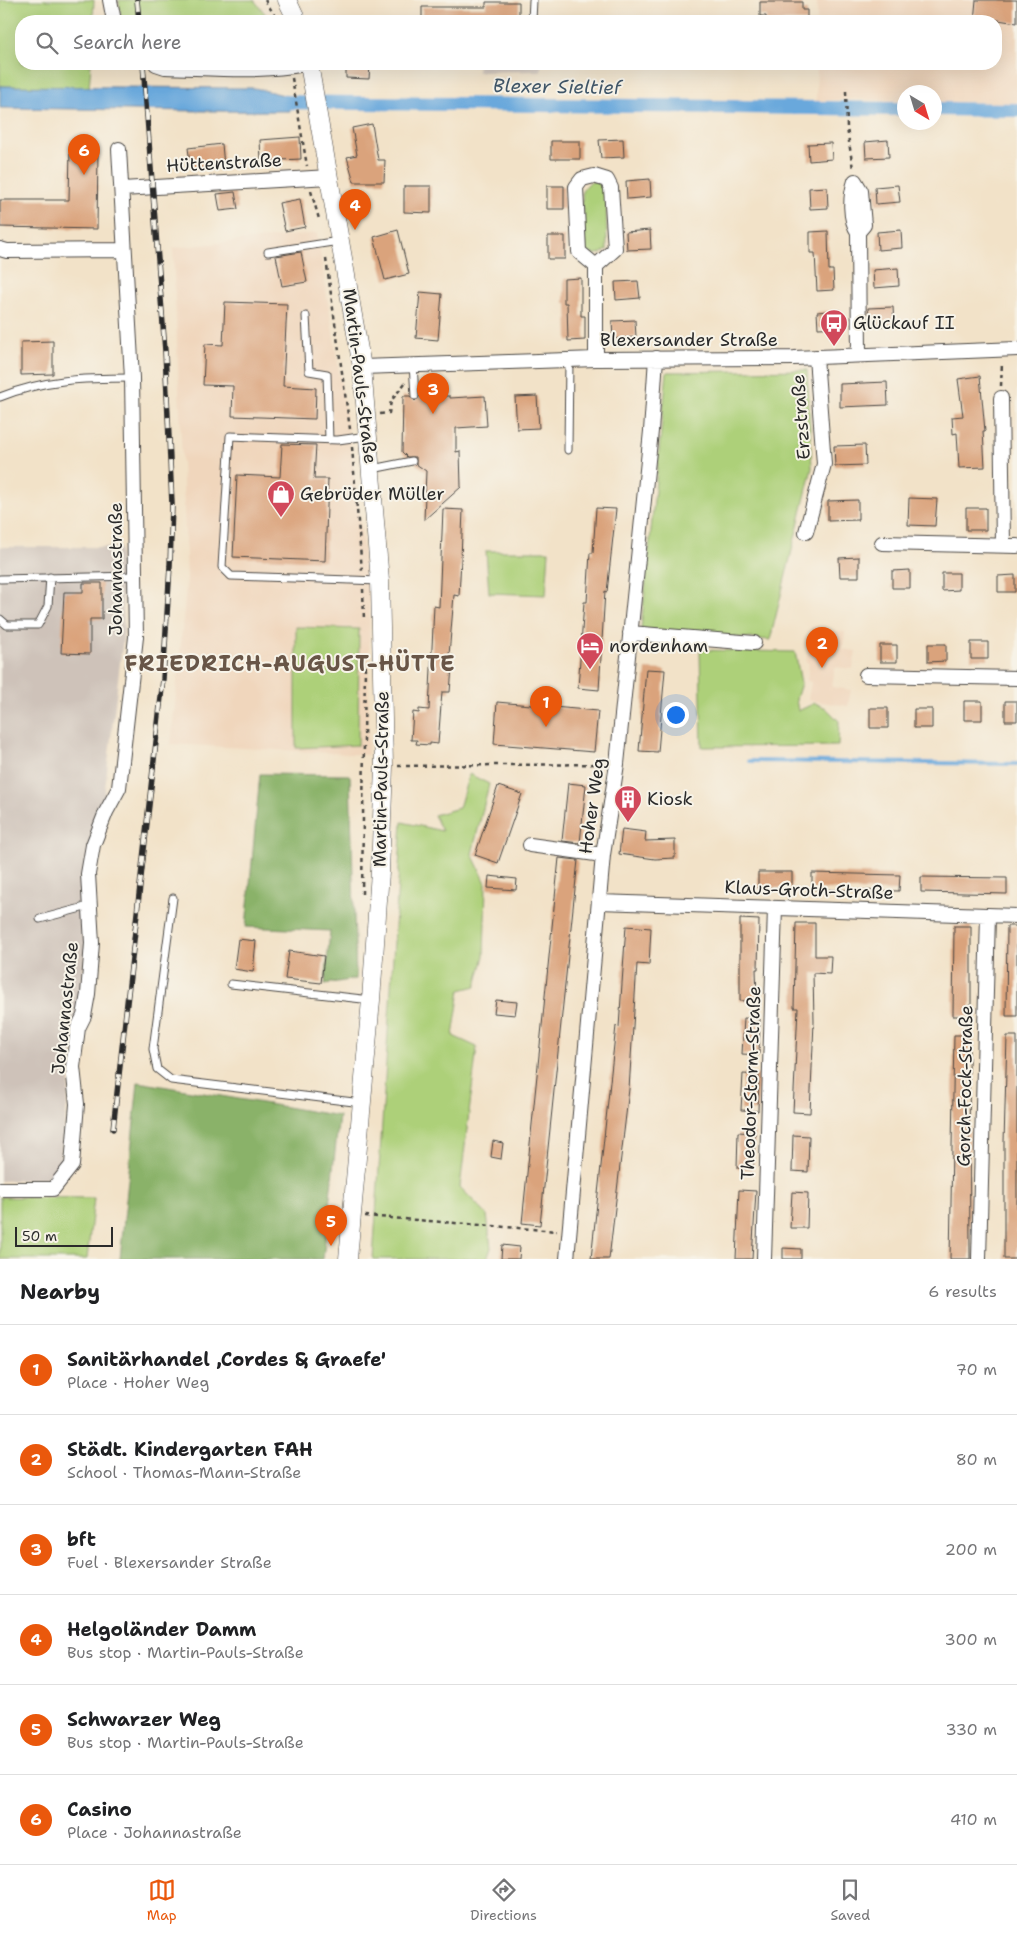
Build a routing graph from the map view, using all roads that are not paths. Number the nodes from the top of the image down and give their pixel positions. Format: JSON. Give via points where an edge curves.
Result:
{"nodes":[{"id":1,"x":110,"y":0,"type":"edge"},
{"id":2,"x":287,"y":0,"type":"edge"},
{"id":3,"x":533,"y":0,"type":"edge"},
{"id":4,"x":113,"y":15,"type":"edge"},
{"id":5,"x":294,"y":15,"type":"edge"},
{"id":6,"x":532,"y":15,"type":"edge"},
{"id":7,"x":309,"y":70,"type":"edge"},
{"id":8,"x":119,"y":149,"type":"dead end"},
{"id":9,"x":329,"y":177,"type":"junction"},
{"id":10,"x":855,"y":182,"type":"road end"},
{"id":11,"x":122,"y":189,"type":"junction"},
{"id":12,"x":332,"y":242,"type":"junction"},
{"id":13,"x":0,"y":249,"type":"edge"},
{"id":14,"x":124,"y":250,"type":"junction"},
{"id":15,"x":268,"y":252,"type":"dead end"},
{"id":16,"x":596,"y":266,"type":"junction"},
{"id":17,"x":306,"y":316,"type":"dead end"},
{"id":18,"x":1017,"y":349,"type":"edge"},
{"id":19,"x":858,"y":355,"type":"junction"},
{"id":20,"x":816,"y":357,"type":"junction"},
{"id":21,"x":656,"y":358,"type":"junction"},
{"id":22,"x":569,"y":360,"type":"junction"},
{"id":23,"x":596,"y":360,"type":"junction"},
{"id":24,"x":413,"y":364,"type":"junction"},
{"id":25,"x":362,"y":368,"type":"junction"},
{"id":26,"x":132,"y":378,"type":"junction"},
{"id":27,"x":415,"y":396,"type":"dead end"},
{"id":28,"x":0,"y":397,"type":"edge"},
{"id":29,"x":1001,"y":398,"type":"road end"},
{"id":30,"x":360,"y":437,"type":"junction"},
{"id":31,"x":330,"y":440,"type":"junction"},
{"id":32,"x":568,"y":450,"type":"dead end"},
{"id":33,"x":412,"y":461,"type":"dead end"},
{"id":34,"x":372,"y":469,"type":"junction"},
{"id":35,"x":1010,"y":497,"type":"edge"},
{"id":36,"x":806,"y":532,"type":"dead end"},
{"id":37,"x":882,"y":544,"type":"dead end"},
{"id":38,"x":1010,"y":545,"type":"edge"},
{"id":39,"x":136,"y":576,"type":"junction"},
{"id":40,"x":50,"y":577,"type":"junction"},
{"id":41,"x":0,"y":579,"type":"edge"},
{"id":42,"x":380,"y":581,"type":"junction"},
{"id":43,"x":0,"y":620,"type":"edge"},
{"id":44,"x":630,"y":633,"type":"junction"},
{"id":45,"x":754,"y":643,"type":"dead end"},
{"id":46,"x":866,"y":675,"type":"dead end"},
{"id":47,"x":1017,"y":678,"type":"edge"},
{"id":48,"x":530,"y":845,"type":"dead end"},
{"id":49,"x":603,"y":855,"type":"junction"},
{"id":50,"x":173,"y":898,"type":"dead end"},
{"id":51,"x":599,"y":902,"type":"junction"},
{"id":52,"x":89,"y":906,"type":"junction"},
{"id":53,"x":775,"y":908,"type":"junction"},
{"id":54,"x":988,"y":915,"type":"junction"},
{"id":55,"x":1017,"y":916,"type":"edge"},
{"id":56,"x":40,"y":919,"type":"dead end"},
{"id":57,"x":231,"y":984,"type":"dead end"},
{"id":58,"x":371,"y":1000,"type":"junction"},
{"id":59,"x":362,"y":1104,"type":"junction"},
{"id":60,"x":0,"y":1189,"type":"edge"},
{"id":61,"x":348,"y":1259,"type":"edge"},
{"id":62,"x":567,"y":1259,"type":"edge"},
{"id":63,"x":764,"y":1259,"type":"edge"},
{"id":64,"x":980,"y":1259,"type":"edge"}],
"edges":[{"from":1,"to":4,"type":"street"},
{"from":2,"to":5,"type":"street"},
{"from":3,"to":6,"type":"lane"},
{"from":7,"to":9,"type":"street","name":"Martin-Pauls-Straße"},
{"from":8,"to":11,"type":"street","name":"Johannastraße"},
{"from":9,"to":11,"type":"street","name":"Hüttenstraße"},
{"from":9,"to":12,"type":"street","name":"Martin-Pauls-Straße"},
{"from":10,"to":19,"type":"street","via":[[861,191],[864,225],[858,232]]},
{"from":11,"to":14,"type":"street","name":"Johannastraße"},
{"from":12,"to":15,"type":"lane"},
{"from":12,"to":25,"type":"street","name":"Martin-Pauls-Straße"},
{"from":13,"to":14,"type":"street"},
{"from":14,"to":26,"type":"street","name":"Johannastraße"},
{"from":16,"to":16,"type":"street","via":[[615,249],[612,188],[607,180],[594,176],[582,179],[576,187],[578,252]]},
{"from":16,"to":23,"type":"street"},
{"from":17,"to":31,"type":"lane","via":[[309,371],[327,374]]},
{"from":18,"to":19,"type":"street","name":"Blexersander Straße"},
{"from":19,"to":20,"type":"street","name":"Blexersander Straße"},
{"from":20,"to":21,"type":"street","name":"Blexersander Straße"},
{"from":20,"to":36,"type":"street","name":"Erzstraße","via":[[824,464]]},
{"from":21,"to":23,"type":"street","name":"Blexersander Straße"},
{"from":21,"to":44,"type":"street","name":"Hoher Weg","via":[[652,431]]},
{"from":22,"to":23,"type":"street","name":"Blexersander Straße"},
{"from":22,"to":24,"type":"street","name":"Blexersander Straße"},
{"from":22,"to":32,"type":"lane"},
{"from":24,"to":25,"type":"street","name":"Blexersander Straße"},
{"from":24,"to":27,"type":"lane"},
{"from":25,"to":30,"type":"street","name":"Martin-Pauls-Straße"},
{"from":26,"to":28,"type":"lane","via":[[60,380],[26,386]]},
{"from":26,"to":39,"type":"street","name":"Johannastraße"},
{"from":29,"to":35,"type":"street"},
{"from":30,"to":31,"type":"lane"},
{"from":30,"to":34,"type":"street","name":"Martin-Pauls-Straße"},
{"from":31,"to":42,"type":"lane","via":[[230,436],[222,567],[230,576]]},
{"from":33,"to":34,"type":"lane"},
{"from":34,"to":42,"type":"street","name":"Martin-Pauls-Straße"},
{"from":35,"to":38,"type":"street"},
{"from":37,"to":38,"type":"street"},
{"from":39,"to":40,"type":"lane"},
{"from":39,"to":52,"type":"street","name":"Johannastraße","via":[[136,636],[119,788],[92,845],[88,874]]},
{"from":40,"to":41,"type":"lane"},
{"from":40,"to":43,"type":"lane","via":[[48,606],[38,625],[7,625]]},
{"from":42,"to":58,"type":"street","name":"Martin-Pauls-Straße","via":[[384,766]]},
{"from":44,"to":45,"type":"street"},
{"from":44,"to":49,"type":"street","name":"Hoher Weg","via":[[617,764]]},
{"from":46,"to":47,"type":"street"},
{"from":48,"to":49,"type":"street"},
{"from":49,"to":51,"type":"street","name":"Hoher Weg"},
{"from":50,"to":59,"type":"lane","via":[[153,1049],[157,1069],[171,1080]]},
{"from":51,"to":53,"type":"street","name":"Klaus-Groth-Straße"},
{"from":51,"to":62,"type":"street","name":"Hoher Weg"},
{"from":52,"to":56,"type":"lane"},
{"from":52,"to":60,"type":"street","name":"Johannastraße","via":[[92,943],[88,994],[78,1028],[73,1067],[77,1104],[72,1164],[53,1189]]},
{"from":53,"to":54,"type":"street","name":"Klaus-Groth-Straße"},
{"from":53,"to":63,"type":"street","name":"Theodor-Storm-Straße"},
{"from":54,"to":55,"type":"street","name":"Klaus-Groth-Straße"},
{"from":54,"to":64,"type":"street","name":"Gorch-Fock-Straße"},
{"from":57,"to":58,"type":"lane"},
{"from":58,"to":59,"type":"street","name":"Martin-Pauls-Straße"},
{"from":59,"to":61,"type":"street","name":"Martin-Pauls-Straße"}]}
